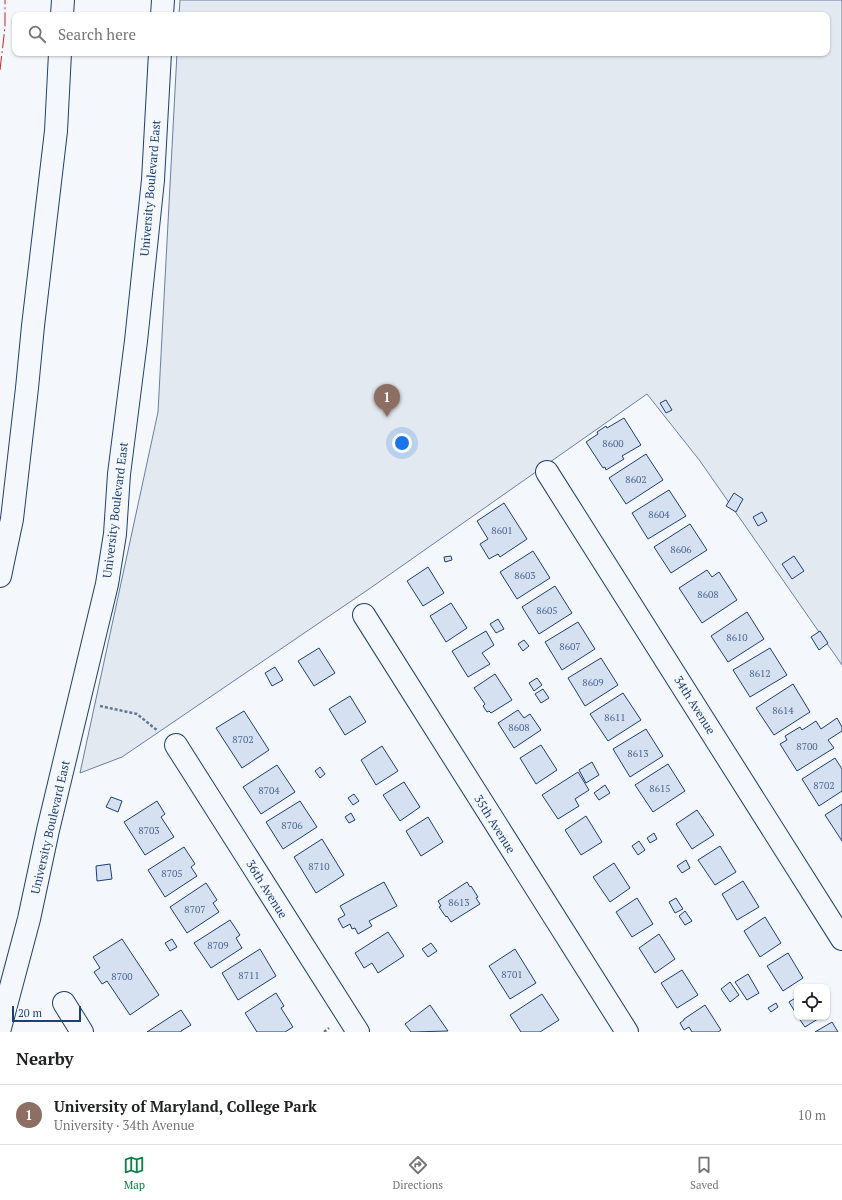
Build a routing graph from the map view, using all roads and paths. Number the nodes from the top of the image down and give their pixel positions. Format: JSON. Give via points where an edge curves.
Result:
{"nodes":[{"id":1,"x":63,"y":0,"type":"edge"},
{"id":2,"x":163,"y":0,"type":"edge"},
{"id":3,"x":62,"y":12,"type":"edge"},
{"id":4,"x":162,"y":12,"type":"edge"},
{"id":5,"x":60,"y":56,"type":"edge"},
{"id":6,"x":160,"y":56,"type":"edge"},
{"id":7,"x":547,"y":472,"type":"dead end"},
{"id":8,"x":0,"y":576,"type":"edge"},
{"id":9,"x":364,"y":615,"type":"dead end"},
{"id":10,"x":80,"y":701,"type":"junction"},
{"id":11,"x":176,"y":745,"type":"joint"},
{"id":12,"x":842,"y":939,"type":"edge"},
{"id":13,"x":64,"y":1003,"type":"dead end"},
{"id":14,"x":0,"y":1028,"type":"edge"},
{"id":15,"x":82,"y":1032,"type":"edge"},
{"id":16,"x":358,"y":1032,"type":"edge"},
{"id":17,"x":626,"y":1032,"type":"edge"}],
"edges":[{"from":1,"to":3,"type":"main road"},
{"from":2,"to":4,"type":"main road"},
{"from":5,"to":8,"type":"main road","via":[[56,131],[12,519]]},
{"from":6,"to":10,"type":"main road","name":"University Boulevard East","via":[[153,180],[119,474],[115,534],[107,584]]},
{"from":7,"to":12,"type":"main road","name":"34th Avenue"},
{"from":9,"to":17,"type":"main road","name":"35th Avenue"},
{"from":10,"to":11,"type":"path","via":[[136,714]]},
{"from":10,"to":14,"type":"main road","name":"University Boulevard East","via":[[29,919]]},
{"from":11,"to":16,"type":"main road","name":"36th Avenue"},
{"from":13,"to":15,"type":"main road"}]}
